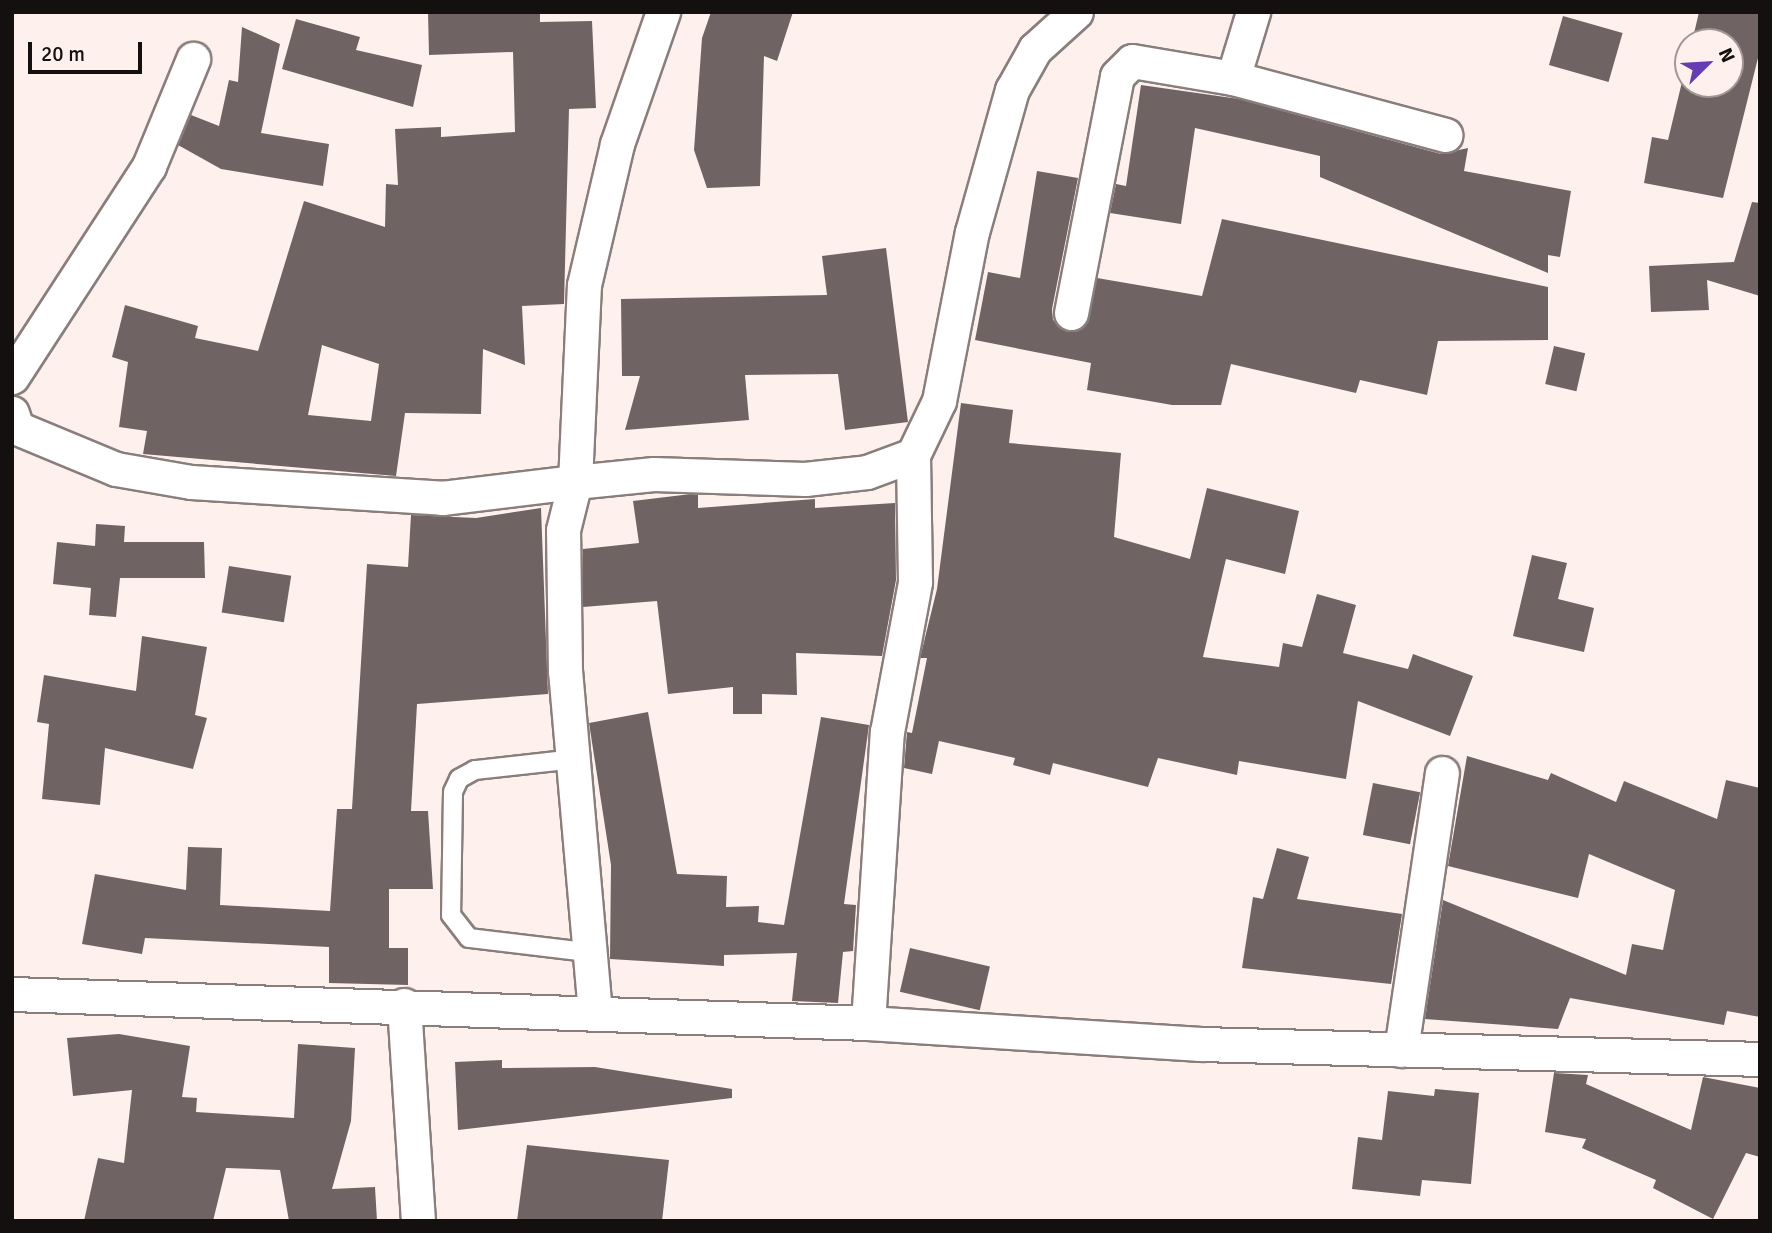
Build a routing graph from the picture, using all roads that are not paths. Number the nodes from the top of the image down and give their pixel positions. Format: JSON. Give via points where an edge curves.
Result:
{"nodes":[{"id":1,"x":663,"y":12,"type":"edge"},
{"id":2,"x":1076,"y":12,"type":"edge"},
{"id":3,"x":1252,"y":12,"type":"edge"},
{"id":4,"x":193,"y":59,"type":"dead end"},
{"id":5,"x":1233,"y":78,"type":"junction"},
{"id":6,"x":1446,"y":135,"type":"dead end"},
{"id":7,"x":1071,"y":313,"type":"dead end"},
{"id":8,"x":12,"y":377,"type":"edge"},
{"id":9,"x":12,"y":413,"type":"edge"},
{"id":10,"x":914,"y":455,"type":"junction"},
{"id":11,"x":575,"y":482,"type":"junction"},
{"id":12,"x":575,"y":759,"type":"junction"},
{"id":13,"x":1442,"y":773,"type":"dead end"},
{"id":14,"x":595,"y":953,"type":"junction"},
{"id":15,"x":12,"y":994,"type":"edge"},
{"id":16,"x":404,"y":1005,"type":"junction"},
{"id":17,"x":595,"y":1013,"type":"junction"},
{"id":18,"x":868,"y":1023,"type":"junction"},
{"id":19,"x":1401,"y":1051,"type":"junction"},
{"id":20,"x":1760,"y":1059,"type":"edge"},
{"id":21,"x":418,"y":1221,"type":"edge"}],
"edges":[{"from":1,"to":11,"type":"street","via":[[617,144],[584,285]]},
{"from":2,"to":10,"type":"street","via":[[1035,49],[1012,90],[972,232],[939,401]]},
{"from":3,"to":5,"type":"street"},
{"from":4,"to":8,"type":"street","via":[[149,166]]},
{"from":5,"to":6,"type":"street"},
{"from":5,"to":7,"type":"street","via":[[1143,60],[1132,61],[1117,76]]},
{"from":9,"to":11,"type":"street","via":[[17,428],[116,469],[191,482],[442,498]]},
{"from":10,"to":11,"type":"street","via":[[867,472],[805,479],[654,474]]},
{"from":10,"to":18,"type":"street","via":[[915,582],[887,732]]},
{"from":11,"to":12,"type":"street","via":[[563,530]]},
{"from":12,"to":14,"type":"street"},
{"from":12,"to":14,"type":"lane","via":[[475,770],[459,779],[453,792],[452,915],[470,938]]},
{"from":13,"to":19,"type":"street"},
{"from":14,"to":17,"type":"street"},
{"from":15,"to":16,"type":"street"},
{"from":16,"to":17,"type":"street"},
{"from":16,"to":21,"type":"street"},
{"from":17,"to":18,"type":"street"},
{"from":18,"to":19,"type":"street"},
{"from":19,"to":20,"type":"street"}]}
